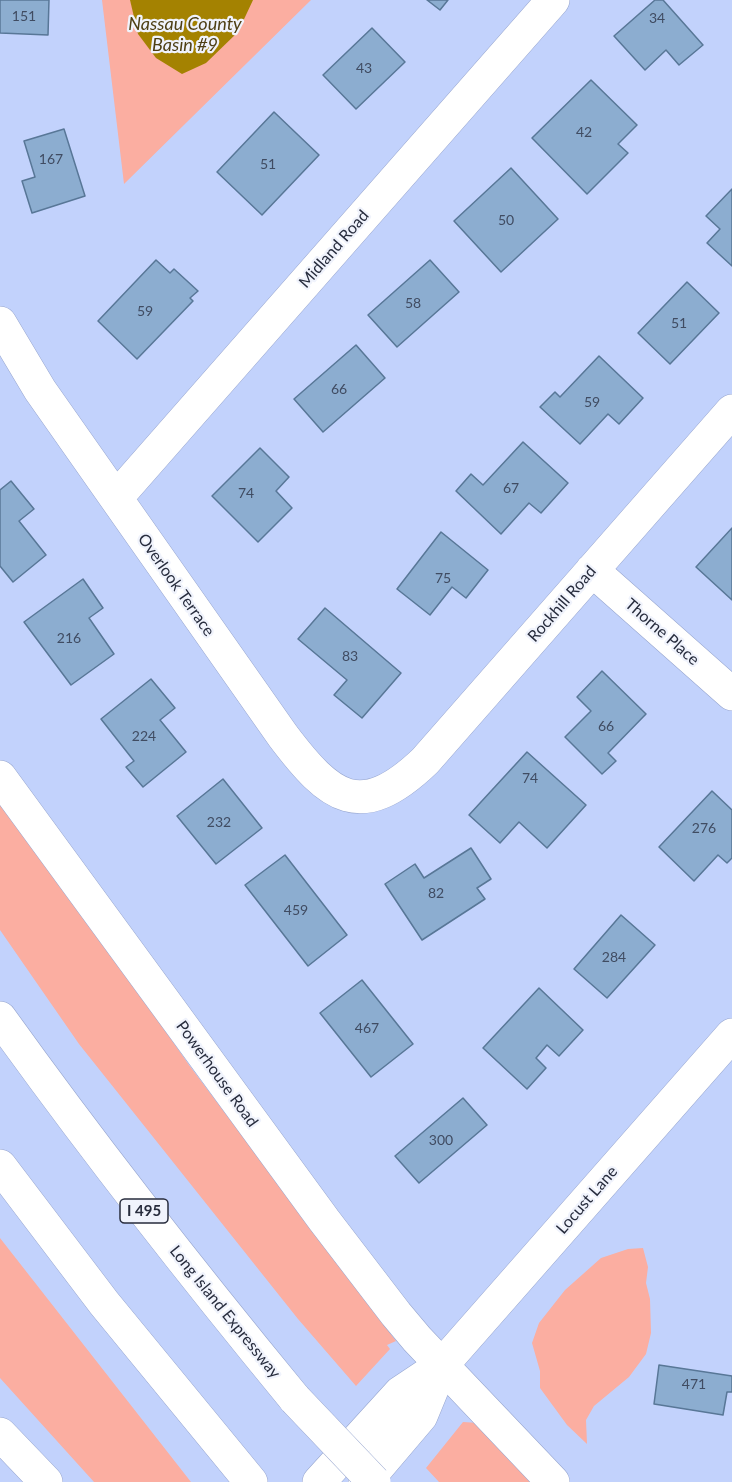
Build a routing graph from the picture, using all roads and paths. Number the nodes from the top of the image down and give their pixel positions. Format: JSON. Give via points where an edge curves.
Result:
{"nodes":[{"id":1,"x":553,"y":0,"type":"edge"},
{"id":2,"x":0,"y":323,"type":"edge"},
{"id":3,"x":732,"y":411,"type":"edge"},
{"id":4,"x":116,"y":498,"type":"junction"},
{"id":5,"x":592,"y":570,"type":"junction"},
{"id":6,"x":732,"y":694,"type":"edge"},
{"id":7,"x":0,"y":777,"type":"edge"},
{"id":8,"x":388,"y":791,"type":"joint"},
{"id":9,"x":0,"y":1018,"type":"edge"},
{"id":10,"x":732,"y":1035,"type":"edge"},
{"id":11,"x":0,"y":1166,"type":"edge"},
{"id":12,"x":442,"y":1365,"type":"junction"},
{"id":13,"x":0,"y":1434,"type":"edge"},
{"id":14,"x":243,"y":1474,"type":"edge"},
{"id":15,"x":46,"y":1482,"type":"edge"},
{"id":16,"x":319,"y":1482,"type":"edge"},
{"id":17,"x":364,"y":1482,"type":"edge"},
{"id":18,"x":374,"y":1482,"type":"edge"},
{"id":19,"x":553,"y":1482,"type":"edge"}],
"edges":[{"from":1,"to":4,"type":"main road","name":"Midland Road"},
{"from":2,"to":4,"type":"main road","name":"Overlook Terrace","via":[[40,390]]},
{"from":3,"to":5,"type":"main road","name":"Rockhill Road"},
{"from":4,"to":8,"type":"main road","name":"Overlook Terrace","via":[[282,736],[314,775],[332,789],[352,796]]},
{"from":5,"to":6,"type":"main road","name":"Thorne Place"},
{"from":5,"to":8,"type":"main road","name":"Rockhill Road","via":[[425,761]]},
{"from":7,"to":12,"type":"main road","name":"Powerhouse Road","via":[[324,1220],[396,1314]]},
{"from":9,"to":18,"type":"main road","name":"Long Island Expressway","number":"I 495","bridge":true,"via":[[219,1307],[295,1399]]},
{"from":10,"to":12,"type":"main road","name":"Locust Lane"},
{"from":11,"to":14,"type":"main road","via":[[104,1303]]},
{"from":12,"to":16,"type":"main road","name":"Locust Lane","via":[[400,1393]]},
{"from":12,"to":17,"type":"main road","name":"Locust Lane","via":[[421,1416]]},
{"from":12,"to":19,"type":"main road","name":"Powerhouse Road"},
{"from":13,"to":15,"type":"main road"}]}
